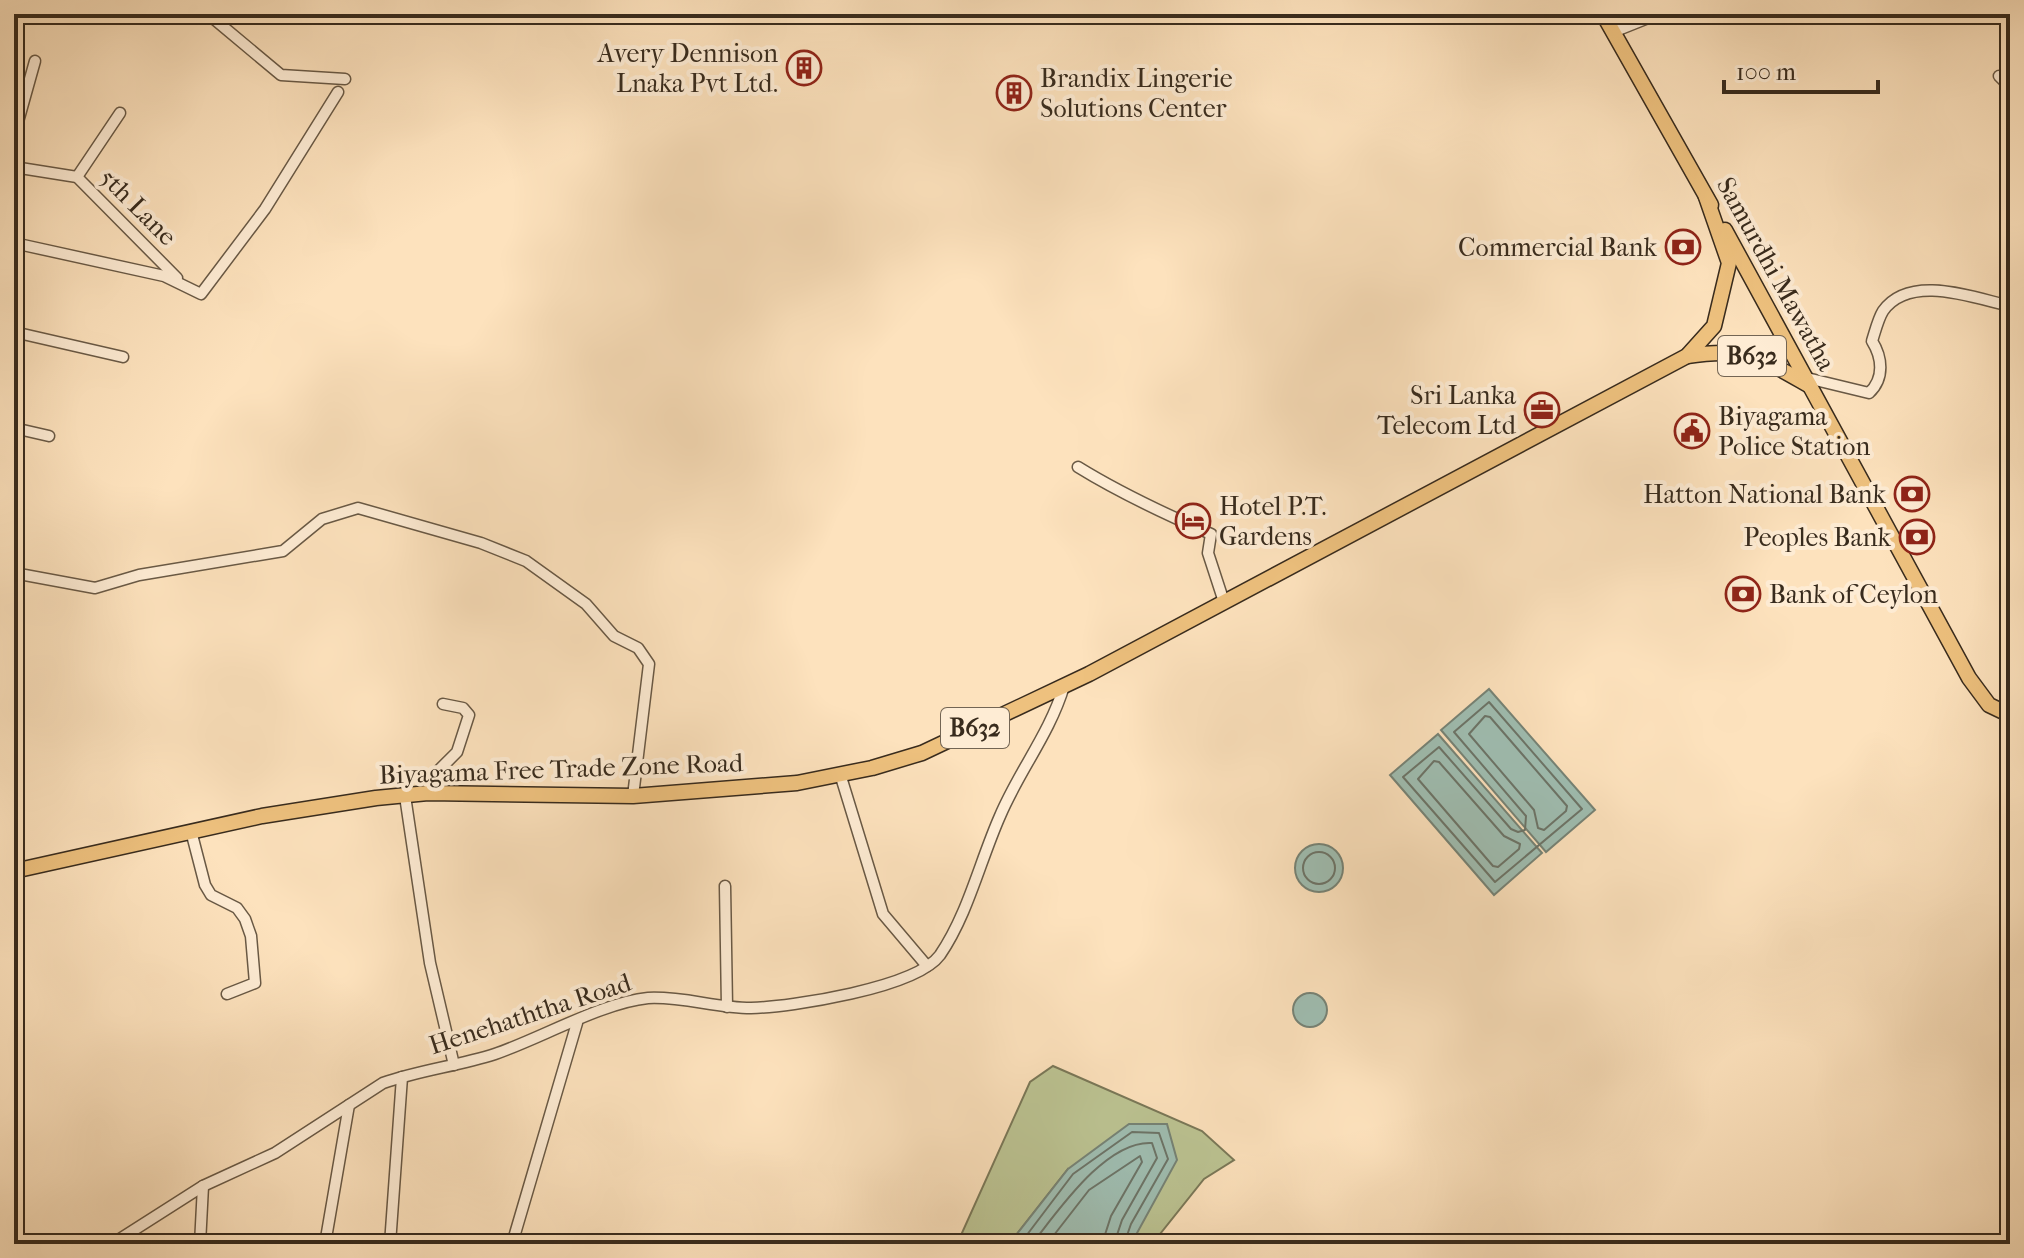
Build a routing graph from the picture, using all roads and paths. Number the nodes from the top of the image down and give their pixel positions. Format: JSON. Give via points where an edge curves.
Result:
{"nodes":[{"id":1,"x":208,"y":14,"type":"edge"},
{"id":2,"x":1603,"y":14,"type":"edge"},
{"id":3,"x":1658,"y":14,"type":"edge"},
{"id":4,"x":1613,"y":32,"type":"junction"},
{"id":5,"x":35,"y":61,"type":"dead end"},
{"id":6,"x":1999,"y":76,"type":"dead end"},
{"id":7,"x":345,"y":79,"type":"dead end"},
{"id":8,"x":2010,"y":87,"type":"edge"},
{"id":9,"x":338,"y":92,"type":"dead end"},
{"id":10,"x":120,"y":113,"type":"dead end"},
{"id":11,"x":14,"y":136,"type":"edge"},
{"id":12,"x":14,"y":167,"type":"edge"},
{"id":13,"x":77,"y":177,"type":"junction"},
{"id":14,"x":1706,"y":197,"type":"junction"},
{"id":15,"x":14,"y":243,"type":"edge"},
{"id":16,"x":178,"y":280,"type":"junction"},
{"id":17,"x":2010,"y":306,"type":"edge"},
{"id":18,"x":14,"y":332,"type":"edge"},
{"id":19,"x":1687,"y":356,"type":"junction"},
{"id":20,"x":123,"y":357,"type":"dead end"},
{"id":21,"x":1809,"y":382,"type":"junction"},
{"id":22,"x":14,"y":428,"type":"edge"},
{"id":23,"x":49,"y":436,"type":"dead end"},
{"id":24,"x":1078,"y":467,"type":"dead end"},
{"id":25,"x":14,"y":573,"type":"edge"},
{"id":26,"x":1224,"y":602,"type":"junction"},
{"id":27,"x":1064,"y":686,"type":"junction"},
{"id":28,"x":443,"y":704,"type":"dead end"},
{"id":29,"x":2010,"y":715,"type":"edge"},
{"id":30,"x":841,"y":777,"type":"junction"},
{"id":31,"x":428,"y":793,"type":"junction"},
{"id":32,"x":405,"y":796,"type":"junction"},
{"id":33,"x":633,"y":796,"type":"junction"},
{"id":34,"x":191,"y":831,"type":"junction"},
{"id":35,"x":14,"y":871,"type":"edge"},
{"id":36,"x":725,"y":886,"type":"dead end"},
{"id":37,"x":927,"y":966,"type":"junction"},
{"id":38,"x":227,"y":994,"type":"dead end"},
{"id":39,"x":727,"y":1007,"type":"junction"},
{"id":40,"x":577,"y":1023,"type":"junction"},
{"id":41,"x":454,"y":1065,"type":"junction"},
{"id":42,"x":402,"y":1077,"type":"junction"},
{"id":43,"x":349,"y":1105,"type":"junction"},
{"id":44,"x":203,"y":1186,"type":"junction"},
{"id":45,"x":112,"y":1244,"type":"edge"},
{"id":46,"x":200,"y":1244,"type":"edge"},
{"id":47,"x":325,"y":1244,"type":"edge"},
{"id":48,"x":390,"y":1244,"type":"edge"},
{"id":49,"x":512,"y":1244,"type":"edge"}],
"edges":[{"from":1,"to":7,"type":"street","via":[[281,75]]},
{"from":2,"to":4,"type":"main road","name":"Samurdhi Mawatha"},
{"from":3,"to":4,"type":"street"},
{"from":4,"to":14,"type":"main road","name":"Samurdhi Mawatha"},
{"from":5,"to":11,"type":"street"},
{"from":6,"to":8,"type":"street"},
{"from":9,"to":16,"type":"street","via":[[265,209],[201,294]]},
{"from":10,"to":13,"type":"street"},
{"from":12,"to":13,"type":"street","name":"5th Lane"},
{"from":13,"to":16,"type":"street","name":"5th Lane"},
{"from":14,"to":19,"type":"main road","name":"Biyagama Free Trade Zone Road","number":"B632","via":[[1729,263],[1714,326]]},
{"from":14,"to":21,"type":"main road","name":"Samurdhi Mawatha"},
{"from":15,"to":16,"type":"street"},
{"from":17,"to":21,"type":"street","via":[[1939,291],[1909,292],[1883,310],[1872,341],[1881,355],[1881,370],[1869,393]]},
{"from":18,"to":20,"type":"street"},
{"from":19,"to":21,"type":"main road","name":"Biyagama Free Trade Zone Road","number":"B632","via":[[1725,350],[1762,358]]},
{"from":19,"to":26,"type":"main road","name":"Biyagama Free Trade Zone Road","number":"B632"},
{"from":21,"to":29,"type":"main road","name":"Samurdhi Mawatha","via":[[1969,678],[1989,705]]},
{"from":22,"to":23,"type":"street"},
{"from":24,"to":26,"type":"street","via":[[1154,510],[1211,534],[1208,553]]},
{"from":25,"to":33,"type":"street","via":[[95,588],[139,575],[283,551],[322,519],[358,508],[481,543],[526,561],[586,604],[649,664]]},
{"from":26,"to":27,"type":"main road","name":"Biyagama Free Trade Zone Road","number":"B632"},
{"from":27,"to":30,"type":"main road","name":"Biyagama Free Trade Zone Road","number":"B632","via":[[922,753]]},
{"from":27,"to":37,"type":"street","name":"Henehaththa Road","via":[[1054,718],[999,817],[955,925],[939,957]]},
{"from":28,"to":31,"type":"street","via":[[463,708],[469,715],[457,752],[436,773]]},
{"from":30,"to":33,"type":"main road","name":"Biyagama Free Trade Zone Road","number":"B632"},
{"from":30,"to":37,"type":"street","via":[[883,914]]},
{"from":31,"to":32,"type":"main road","name":"Biyagama Free Trade Zone Road","number":"B632"},
{"from":31,"to":33,"type":"main road","name":"Biyagama Free Trade Zone Road","number":"B632"},
{"from":32,"to":34,"type":"main road","name":"Biyagama Free Trade Zone Road","number":"B632","via":[[312,807]]},
{"from":32,"to":41,"type":"street","via":[[430,963]]},
{"from":34,"to":35,"type":"main road","name":"Biyagama Free Trade Zone Road","number":"B632"},
{"from":34,"to":38,"type":"street","via":[[205,885],[211,895],[237,908],[251,936],[258,976],[255,983]]},
{"from":36,"to":39,"type":"street"},
{"from":37,"to":39,"type":"street","name":"Henehaththa Road","via":[[889,985],[862,991],[753,1008]]},
{"from":39,"to":40,"type":"street","name":"Henehaththa Road","via":[[648,998]]},
{"from":40,"to":41,"type":"street","name":"Henehaththa Road"},
{"from":40,"to":49,"type":"street"},
{"from":41,"to":42,"type":"street","name":"Henehaththa Road"},
{"from":42,"to":43,"type":"street","name":"Henehaththa Road"},
{"from":42,"to":48,"type":"street"},
{"from":43,"to":44,"type":"street","name":"Henehaththa Road","via":[[275,1153]]},
{"from":43,"to":47,"type":"street"},
{"from":44,"to":45,"type":"street","name":"Henehaththa Road"},
{"from":44,"to":46,"type":"street"}]}
